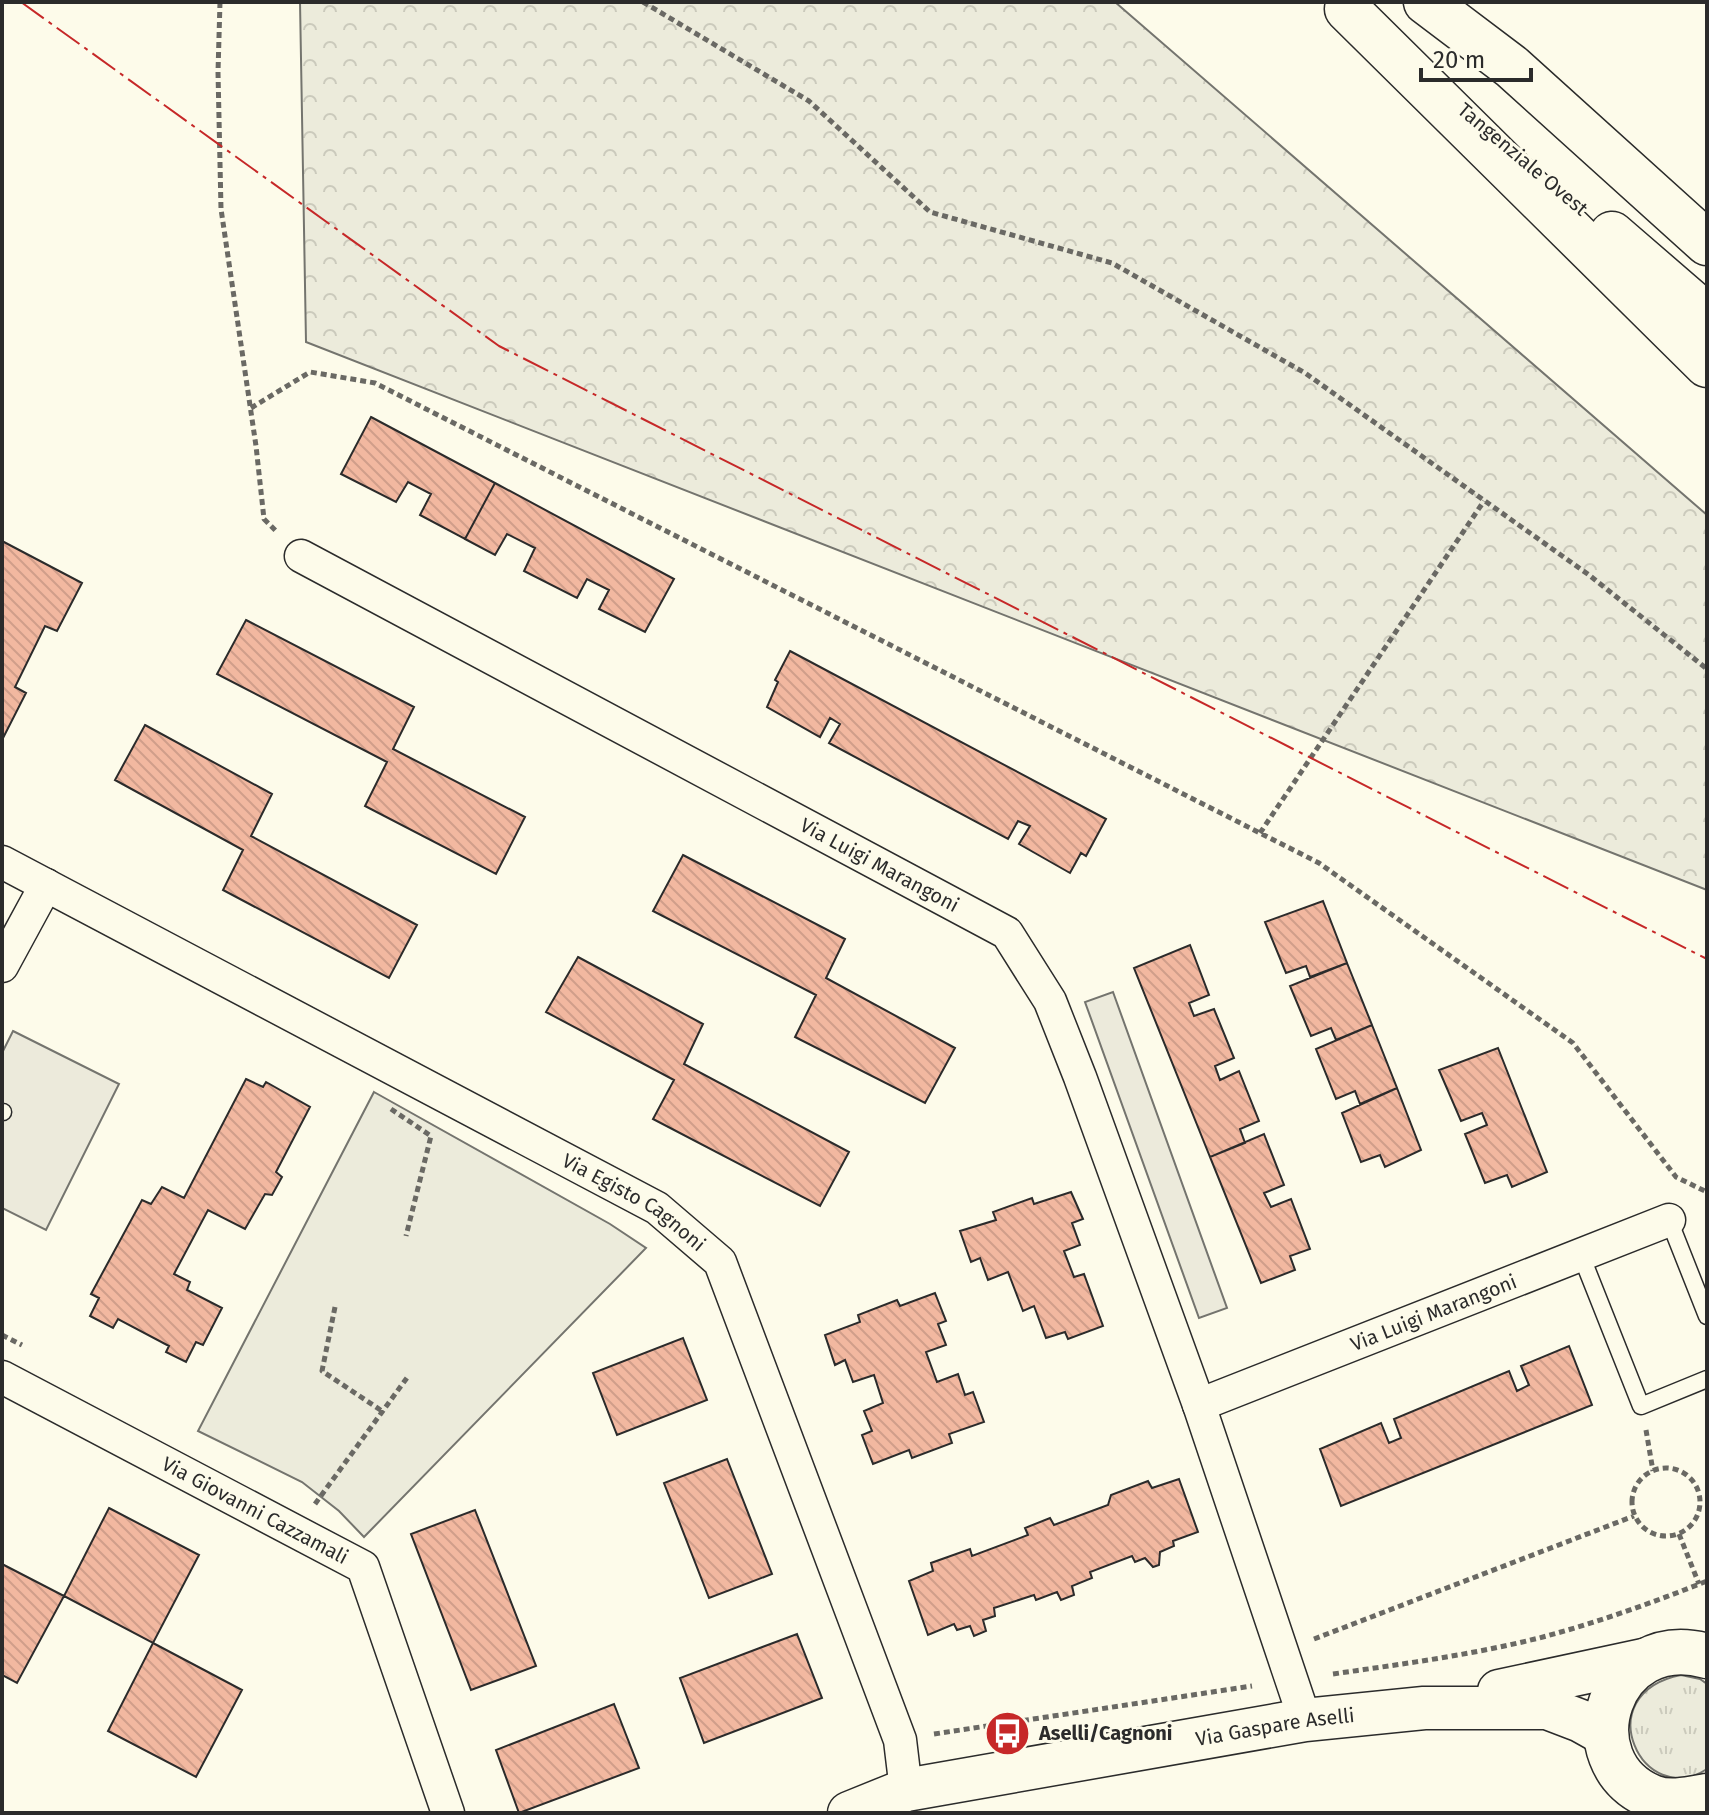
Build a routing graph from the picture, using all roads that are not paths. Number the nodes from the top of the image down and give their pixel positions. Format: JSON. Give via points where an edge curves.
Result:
{"nodes":[{"id":1,"x":1426,"y":2,"type":"edge"},
{"id":2,"x":1343,"y":6,"type":"edge"},
{"id":3,"x":1512,"y":67,"type":"junction"},
{"id":4,"x":1707,"y":212,"type":"edge"},
{"id":5,"x":1707,"y":243,"type":"edge"},
{"id":6,"x":1707,"y":316,"type":"edge"},
{"id":7,"x":1707,"y":365,"type":"edge"},
{"id":8,"x":301,"y":556,"type":"road end"},
{"id":9,"x":2,"y":862,"type":"edge"},
{"id":10,"x":46,"y":885,"type":"junction"},
{"id":11,"x":2,"y":966,"type":"edge"},
{"id":12,"x":1669,"y":1220,"type":"joint"},
{"id":13,"x":1581,"y":1255,"type":"junction"},
{"id":14,"x":1707,"y":1316,"type":"edge"},
{"id":15,"x":2,"y":1377,"type":"edge"},
{"id":16,"x":1707,"y":1379,"type":"edge"},
{"id":17,"x":1199,"y":1405,"type":"junction"},
{"id":18,"x":1707,"y":1656,"type":"edge"},
{"id":19,"x":1648,"y":1659,"type":"junction"},
{"id":20,"x":1424,"y":1708,"type":"junction"},
{"id":21,"x":1305,"y":1720,"type":"junction"},
{"id":22,"x":1606,"y":1735,"type":"junction"},
{"id":23,"x":906,"y":1790,"type":"junction"},
{"id":24,"x":1707,"y":1796,"type":"edge"},
{"id":25,"x":1655,"y":1805,"type":"edge"},
{"id":26,"x":1707,"y":1806,"type":"edge"},
{"id":27,"x":448,"y":1813,"type":"edge"},
{"id":28,"x":849,"y":1813,"type":"edge"},
{"id":29,"x":1702,"y":1813,"type":"edge"}],
"edges":[{"from":1,"to":3,"type":"main road"},
{"from":2,"to":6,"type":"main road","name":"Tangenziale Ovest"},
{"from":2,"to":7,"type":"main road"},
{"from":3,"to":4,"type":"main road"},
{"from":3,"to":5,"type":"main road"},
{"from":8,"to":17,"type":"street","name":"Via Luigi Marangoni","via":[[1007,933],[1050,1001]]},
{"from":9,"to":10,"type":"street","name":"Via Egisto Cagnoni"},
{"from":10,"to":11,"type":"street"},
{"from":10,"to":23,"type":"street","name":"Via Egisto Cagnoni","via":[[657,1208],[720,1262],[900,1740]]},
{"from":12,"to":13,"type":"street","name":"Via Luigi Marangoni"},
{"from":12,"to":14,"type":"lane"},
{"from":13,"to":16,"type":"lane","via":[[1641,1406]]},
{"from":13,"to":17,"type":"street","name":"Via Luigi Marangoni"},
{"from":15,"to":27,"type":"street","name":"Via Giovanni Cazzamali","via":[[363,1567]]},
{"from":17,"to":21,"type":"street","name":"Via Luigi Marangoni"},
{"from":18,"to":19,"type":"main road","via":[[1669,1652]]},
{"from":19,"to":20,"type":"street","name":"Via Gaspare Aselli"},
{"from":19,"to":22,"type":"main road","via":[[1624,1677],[1616,1691]]},
{"from":20,"to":21,"type":"street","name":"Via Gaspare Aselli"},
{"from":20,"to":22,"type":"street","name":"Via Gaspare Aselli","via":[[1547,1708]]},
{"from":21,"to":23,"type":"street","name":"Via Gaspare Aselli"},
{"from":22,"to":25,"type":"main road","via":[[1614,1761]]},
{"from":23,"to":28,"type":"street","name":"Via Gaspare Aselli"},
{"from":24,"to":25,"type":"main road"},
{"from":26,"to":29,"type":"main road"}]}
